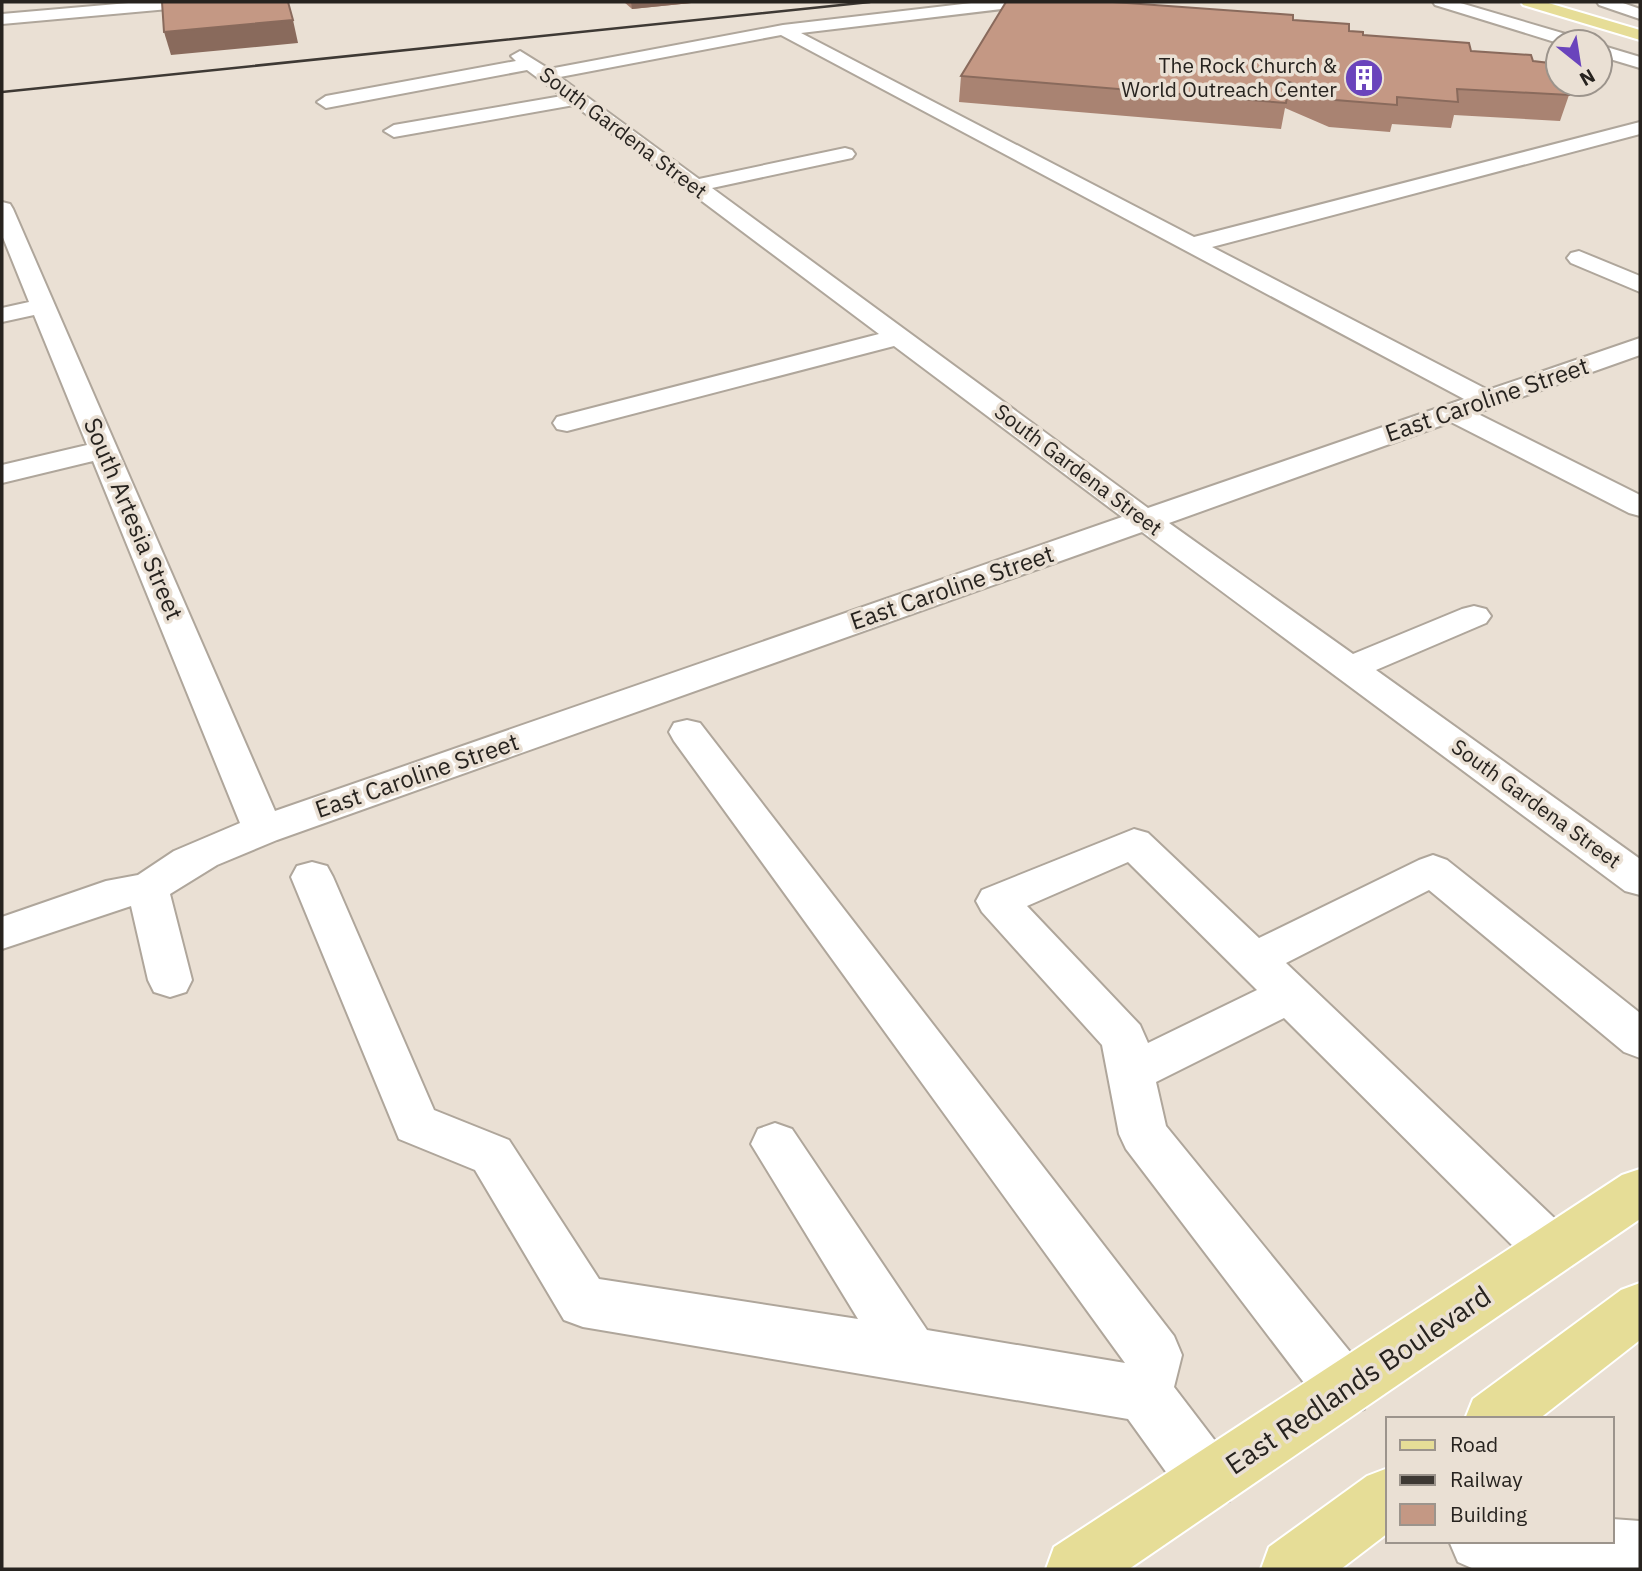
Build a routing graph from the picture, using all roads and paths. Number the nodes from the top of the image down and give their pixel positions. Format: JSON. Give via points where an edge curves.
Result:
{"nodes":[{"id":1,"x":191,"y":2,"type":"edge"},
{"id":2,"x":1019,"y":2,"type":"edge"},
{"id":3,"x":1441,"y":2,"type":"edge"},
{"id":4,"x":1529,"y":2,"type":"edge"},
{"id":5,"x":1605,"y":2,"type":"edge"},
{"id":6,"x":101,"y":6,"type":"edge"},
{"id":7,"x":1640,"y":14,"type":"edge"},
{"id":8,"x":2,"y":19,"type":"edge"},
{"id":9,"x":783,"y":30,"type":"junction"},
{"id":10,"x":1544,"y":33,"type":"edge"},
{"id":11,"x":1640,"y":35,"type":"edge"},
{"id":12,"x":1614,"y":55,"type":"edge"},
{"id":13,"x":1640,"y":63,"type":"edge"},
{"id":14,"x":531,"y":65,"type":"junction"},
{"id":15,"x":326,"y":102,"type":"dead end"},
{"id":16,"x":578,"y":113,"type":"junction"},
{"id":17,"x":1640,"y":128,"type":"edge"},
{"id":18,"x":394,"y":131,"type":"dead end"},
{"id":19,"x":845,"y":153,"type":"dead end"},
{"id":20,"x":694,"y":186,"type":"junction"},
{"id":21,"x":2,"y":209,"type":"edge"},
{"id":22,"x":1191,"y":245,"type":"junction"},
{"id":23,"x":1579,"y":258,"type":"dead end"},
{"id":24,"x":1640,"y":285,"type":"edge"},
{"id":25,"x":43,"y":306,"type":"junction"},
{"id":26,"x":2,"y":314,"type":"edge"},
{"id":27,"x":899,"y":337,"type":"junction"},
{"id":28,"x":1640,"y":346,"type":"edge"},
{"id":29,"x":1487,"y":400,"type":"junction"},
{"id":30,"x":1452,"y":412,"type":"junction"},
{"id":31,"x":567,"y":423,"type":"dead end"},
{"id":32,"x":103,"y":450,"type":"junction"},
{"id":33,"x":2,"y":474,"type":"edge"},
{"id":34,"x":1640,"y":508,"type":"edge"},
{"id":35,"x":1145,"y":520,"type":"junction"},
{"id":36,"x":1474,"y":616,"type":"dead end"},
{"id":37,"x":1349,"y":669,"type":"junction"},
{"id":38,"x":687,"y":732,"type":"dead end"},
{"id":39,"x":263,"y":830,"type":"junction"},
{"id":40,"x":1637,"y":874,"type":"edge"},
{"id":41,"x":312,"y":877,"type":"dead end"},
{"id":42,"x":148,"y":889,"type":"junction"},
{"id":43,"x":2,"y":933,"type":"edge"},
{"id":44,"x":1253,"y":960,"type":"junction"},
{"id":45,"x":170,"y":981,"type":"dead end"},
{"id":46,"x":1289,"y":995,"type":"junction"},
{"id":47,"x":1640,"y":1039,"type":"edge"},
{"id":48,"x":1131,"y":1073,"type":"junction"},
{"id":49,"x":775,"y":1144,"type":"dead end"},
{"id":50,"x":1640,"y":1191,"type":"edge"},
{"id":51,"x":1552,"y":1250,"type":"junction"},
{"id":52,"x":1640,"y":1308,"type":"edge"},
{"id":53,"x":911,"y":1354,"type":"junction"},
{"id":54,"x":1345,"y":1389,"type":"junction"},
{"id":55,"x":1144,"y":1394,"type":"junction"},
{"id":56,"x":1496,"y":1417,"type":"edge"},
{"id":57,"x":1208,"y":1480,"type":"junction"},
{"id":58,"x":1386,"y":1498,"type":"edge"},
{"id":59,"x":1511,"y":1543,"type":"edge"},
{"id":60,"x":1640,"y":1551,"type":"edge"},
{"id":61,"x":1305,"y":1559,"type":"edge"},
{"id":62,"x":1076,"y":1569,"type":"edge"}],
"edges":[{"from":1,"to":6,"type":"street"},
{"from":2,"to":9,"type":"street"},
{"from":3,"to":10,"type":"street"},
{"from":4,"to":11,"type":"main road"},
{"from":5,"to":7,"type":"street"},
{"from":6,"to":8,"type":"street"},
{"from":9,"to":14,"type":"street"},
{"from":9,"to":22,"type":"street"},
{"from":12,"to":13,"type":"street"},
{"from":14,"to":15,"type":"street"},
{"from":14,"to":16,"type":"street","name":"South Gardena Street"},
{"from":16,"to":18,"type":"street","via":[[545,104]]},
{"from":16,"to":20,"type":"street","name":"South Gardena Street"},
{"from":17,"to":22,"type":"street"},
{"from":19,"to":20,"type":"street"},
{"from":20,"to":27,"type":"street","name":"South Gardena Street"},
{"from":21,"to":25,"type":"street","name":"South Artesia Street"},
{"from":22,"to":29,"type":"street"},
{"from":23,"to":24,"type":"street"},
{"from":25,"to":26,"type":"street"},
{"from":25,"to":32,"type":"street","name":"South Artesia Street"},
{"from":27,"to":31,"type":"street"},
{"from":27,"to":35,"type":"street","name":"South Gardena Street"},
{"from":28,"to":29,"type":"street","name":"East Caroline Street"},
{"from":29,"to":30,"type":"street","name":"East Caroline Street"},
{"from":30,"to":34,"type":"street"},
{"from":30,"to":35,"type":"street","name":"East Caroline Street"},
{"from":32,"to":33,"type":"street"},
{"from":32,"to":39,"type":"street","name":"South Artesia Street"},
{"from":35,"to":37,"type":"street","name":"South Gardena Street"},
{"from":35,"to":39,"type":"street","name":"East Caroline Street"},
{"from":36,"to":37,"type":"street"},
{"from":37,"to":40,"type":"street","name":"South Gardena Street"},
{"from":38,"to":55,"type":"street","via":[[1155,1355]]},
{"from":39,"to":42,"type":"street","name":"East Caroline Street","via":[[189,860]]},
{"from":41,"to":53,"type":"street","via":[[416,1124],[492,1155],[583,1302]]},
{"from":42,"to":43,"type":"street","via":[[111,895]]},
{"from":42,"to":45,"type":"street"},
{"from":44,"to":46,"type":"street"},
{"from":44,"to":47,"type":"street","via":[[1433,870]]},
{"from":44,"to":48,"type":"street","via":[[1133,843],[998,901],[1124,1038]]},
{"from":46,"to":48,"type":"street"},
{"from":46,"to":51,"type":"street"},
{"from":48,"to":54,"type":"street","via":[[1143,1134]]},
{"from":49,"to":53,"type":"street"},
{"from":50,"to":51,"type":"main road","name":"East Redlands Boulevard"},
{"from":51,"to":54,"type":"main road","name":"East Redlands Boulevard"},
{"from":52,"to":56,"type":"main road"},
{"from":53,"to":55,"type":"street"},
{"from":54,"to":57,"type":"main road","name":"East Redlands Boulevard"},
{"from":55,"to":57,"type":"street"},
{"from":57,"to":62,"type":"main road","name":"East Redlands Boulevard"},
{"from":58,"to":61,"type":"main road"},
{"from":59,"to":60,"type":"street"}]}
